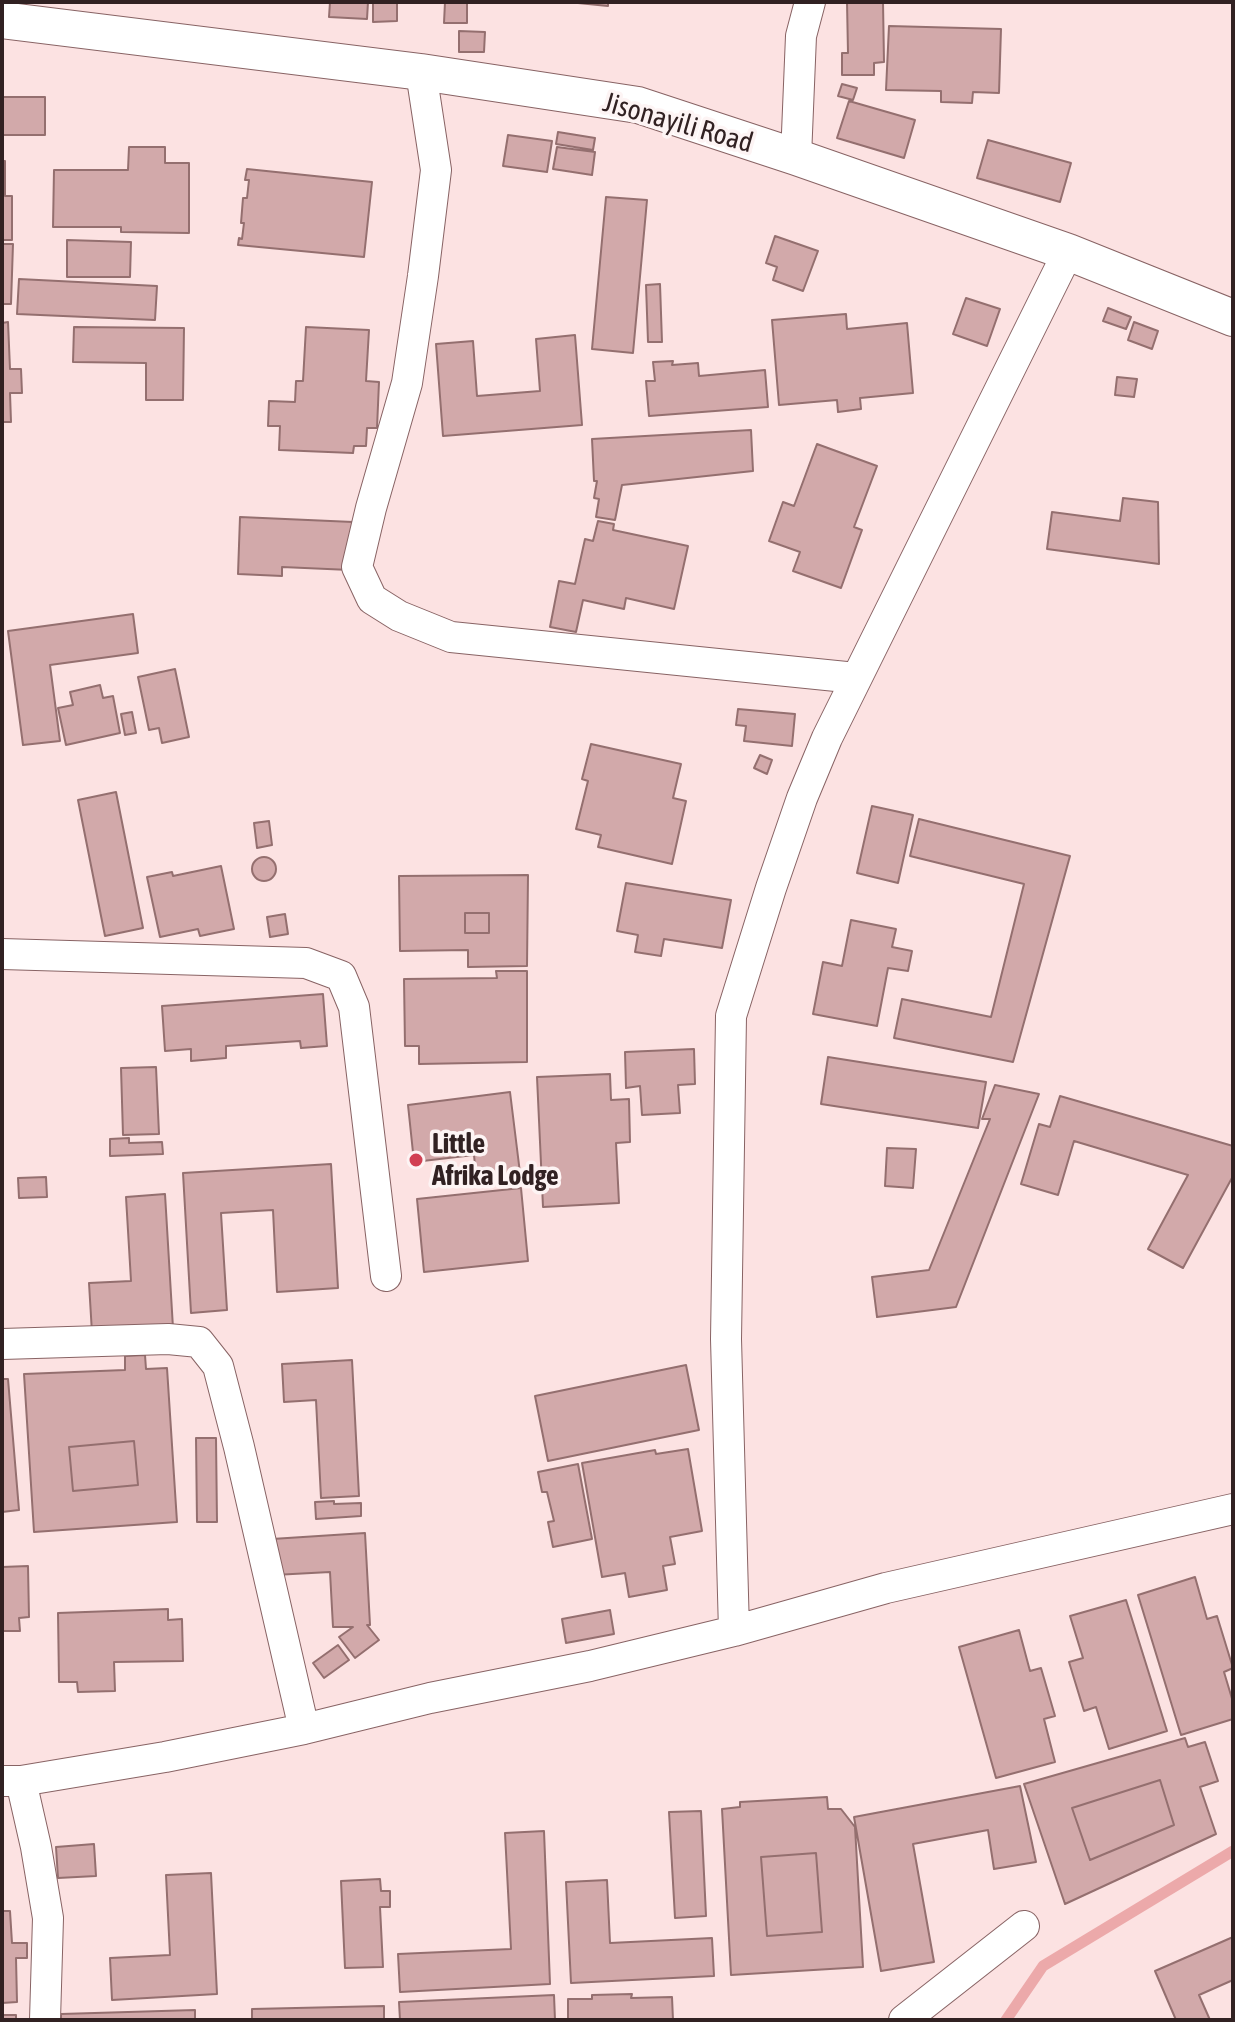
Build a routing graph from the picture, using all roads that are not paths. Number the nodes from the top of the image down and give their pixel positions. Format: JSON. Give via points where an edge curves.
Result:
{"nodes":[{"id":1,"x":810,"y":2,"type":"edge"},
{"id":2,"x":2,"y":20,"type":"edge"},
{"id":3,"x":421,"y":72,"type":"junction"},
{"id":4,"x":796,"y":157,"type":"junction"},
{"id":5,"x":1068,"y":252,"type":"junction"},
{"id":6,"x":1233,"y":318,"type":"edge"},
{"id":7,"x":856,"y":678,"type":"junction"},
{"id":8,"x":2,"y":954,"type":"edge"},
{"id":9,"x":386,"y":1276,"type":"dead end"},
{"id":10,"x":2,"y":1344,"type":"edge"},
{"id":11,"x":1233,"y":1509,"type":"edge"},
{"id":12,"x":734,"y":1631,"type":"junction"},
{"id":13,"x":304,"y":1729,"type":"junction"},
{"id":14,"x":12,"y":1781,"type":"edge"},
{"id":15,"x":1024,"y":1926,"type":"dead end"},
{"id":16,"x":45,"y":2020,"type":"edge"},
{"id":17,"x":904,"y":2020,"type":"edge"}],
"edges":[{"from":1,"to":4,"type":"street","via":[[801,36]]},
{"from":2,"to":3,"type":"street","name":"Jisonayili Road"},
{"from":3,"to":4,"type":"street","name":"Jisonayili Road","via":[[638,105]]},
{"from":3,"to":7,"type":"street","via":[[436,170],[407,383],[357,567],[372,599],[451,637]]},
{"from":4,"to":5,"type":"street","name":"Jisonayili Road"},
{"from":5,"to":6,"type":"street","name":"Jisonayili Road"},
{"from":5,"to":7,"type":"street"},
{"from":7,"to":12,"type":"street","via":[[802,798],[731,1016],[726,1339]]},
{"from":8,"to":9,"type":"street","via":[[306,963],[341,976],[354,1007]]},
{"from":10,"to":13,"type":"street","via":[[168,1339],[199,1342],[209,1354],[218,1366],[239,1447]]},
{"from":11,"to":12,"type":"street","via":[[886,1588]]},
{"from":12,"to":13,"type":"street"},
{"from":13,"to":14,"type":"street"},
{"from":14,"to":16,"type":"street","via":[[36,1847],[48,1918]]},
{"from":15,"to":17,"type":"street"}]}
